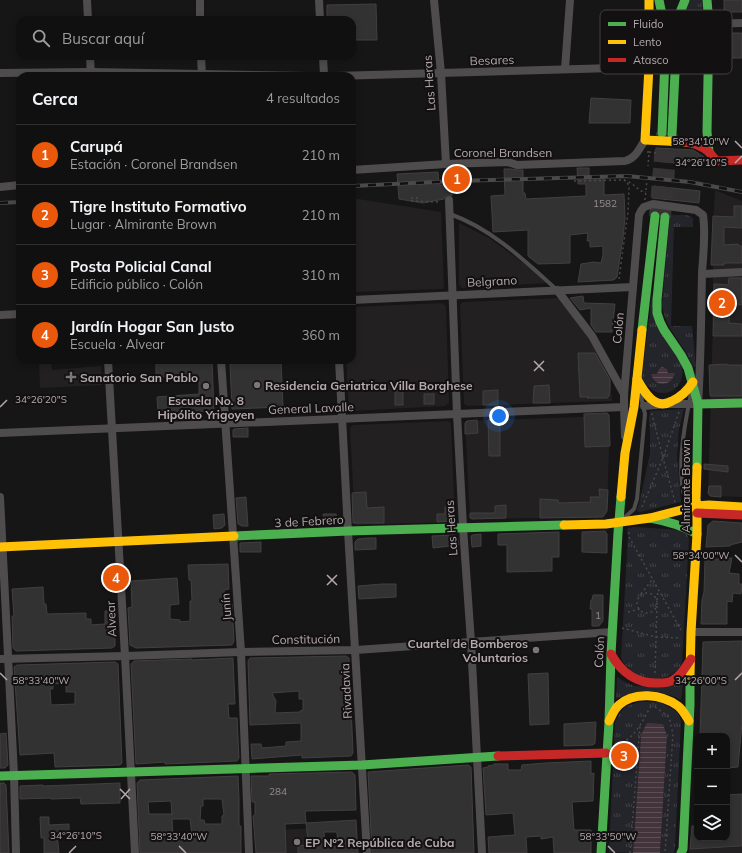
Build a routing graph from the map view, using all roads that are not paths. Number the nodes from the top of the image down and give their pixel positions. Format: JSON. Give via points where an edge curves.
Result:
{"nodes":[{"id":1,"x":87,"y":0,"type":"edge"},
{"id":2,"x":200,"y":0,"type":"edge"},
{"id":3,"x":319,"y":0,"type":"edge"},
{"id":4,"x":434,"y":0,"type":"edge"},
{"id":5,"x":570,"y":0,"type":"edge"},
{"id":6,"x":659,"y":0,"type":"edge"},
{"id":7,"x":685,"y":0,"type":"edge"},
{"id":8,"x":708,"y":0,"type":"edge"},
{"id":9,"x":661,"y":10,"type":"edge"},
{"id":10,"x":681,"y":10,"type":"edge"},
{"id":11,"x":708,"y":10,"type":"edge"},
{"id":12,"x":88,"y":16,"type":"edge"},
{"id":13,"x":200,"y":16,"type":"edge"},
{"id":14,"x":320,"y":16,"type":"edge"},
{"id":15,"x":732,"y":23,"type":"edge"},
{"id":16,"x":742,"y":23,"type":"edge"},
{"id":17,"x":90,"y":60,"type":"edge"},
{"id":18,"x":201,"y":60,"type":"edge"},
{"id":19,"x":323,"y":60,"type":"edge"},
{"id":20,"x":600,"y":68,"type":"edge"},
{"id":21,"x":565,"y":69,"type":"junction"},
{"id":22,"x":91,"y":72,"type":"edge"},
{"id":23,"x":202,"y":72,"type":"edge"},
{"id":24,"x":324,"y":72,"type":"edge"},
{"id":25,"x":0,"y":73,"type":"edge"},
{"id":26,"x":16,"y":73,"type":"edge"},
{"id":27,"x":441,"y":73,"type":"junction"},
{"id":28,"x":649,"y":74,"type":"edge"},
{"id":29,"x":664,"y":74,"type":"edge"},
{"id":30,"x":674,"y":74,"type":"edge"},
{"id":31,"x":708,"y":74,"type":"edge"},
{"id":32,"x":356,"y":75,"type":"edge"},
{"id":33,"x":707,"y":132,"type":"junction"},
{"id":34,"x":662,"y":133,"type":"tunnel mouth"},
{"id":35,"x":672,"y":134,"type":"tunnel mouth"},
{"id":36,"x":645,"y":140,"type":"junction"},
{"id":37,"x":695,"y":143,"type":"junction"},
{"id":38,"x":708,"y":152,"type":"junction"},
{"id":39,"x":742,"y":160,"type":"edge"},
{"id":40,"x":446,"y":164,"type":"junction"},
{"id":41,"x":356,"y":170,"type":"edge"},
{"id":42,"x":16,"y":185,"type":"edge"},
{"id":43,"x":0,"y":187,"type":"edge"},
{"id":44,"x":449,"y":201,"type":"road end"},
{"id":45,"x":644,"y":207,"type":"joint"},
{"id":46,"x":450,"y":214,"type":"junction"},
{"id":47,"x":655,"y":216,"type":"tunnel mouth"},
{"id":48,"x":665,"y":217,"type":"tunnel mouth"},
{"id":49,"x":742,"y":272,"type":"edge"},
{"id":50,"x":702,"y":274,"type":"junction"},
{"id":51,"x":633,"y":287,"type":"junction"},
{"id":52,"x":557,"y":290,"type":"junction"},
{"id":53,"x":452,"y":295,"type":"junction"},
{"id":54,"x":356,"y":300,"type":"edge"},
{"id":55,"x":16,"y":314,"type":"edge"},
{"id":56,"x":0,"y":315,"type":"edge"},
{"id":57,"x":108,"y":364,"type":"edge"},
{"id":58,"x":221,"y":364,"type":"edge"},
{"id":59,"x":339,"y":364,"type":"edge"},
{"id":60,"x":700,"y":368,"type":"junction"},
{"id":61,"x":637,"y":379,"type":"junction"},
{"id":62,"x":693,"y":382,"type":"junction"},
{"id":63,"x":624,"y":395,"type":"junction"},
{"id":64,"x":742,"y":403,"type":"edge"},
{"id":65,"x":668,"y":404,"type":"junction"},
{"id":66,"x":685,"y":404,"type":"junction"},
{"id":67,"x":698,"y":404,"type":"junction"},
{"id":68,"x":624,"y":407,"type":"junction"},
{"id":69,"x":641,"y":409,"type":"junction"},
{"id":70,"x":457,"y":414,"type":"junction"},
{"id":71,"x":342,"y":418,"type":"junction"},
{"id":72,"x":225,"y":423,"type":"junction"},
{"id":73,"x":112,"y":428,"type":"junction"},
{"id":74,"x":0,"y":433,"type":"edge"},
{"id":75,"x":625,"y":453,"type":"junction"},
{"id":76,"x":0,"y":498,"type":"edge"},
{"id":77,"x":742,"y":507,"type":"edge"},
{"id":78,"x":697,"y":510,"type":"junction"},
{"id":79,"x":742,"y":515,"type":"edge"},
{"id":80,"x":647,"y":518,"type":"junction"},
{"id":81,"x":619,"y":522,"type":"junction"},
{"id":82,"x":463,"y":527,"type":"junction"},
{"id":83,"x":348,"y":531,"type":"junction"},
{"id":84,"x":697,"y":534,"type":"junction"},
{"id":85,"x":233,"y":537,"type":"junction"},
{"id":86,"x":119,"y":542,"type":"junction"},
{"id":87,"x":1,"y":547,"type":"edge"},
{"id":88,"x":612,"y":628,"type":"junction"},
{"id":89,"x":742,"y":632,"type":"edge"},
{"id":90,"x":687,"y":633,"type":"junction"},
{"id":91,"x":471,"y":642,"type":"junction"},
{"id":92,"x":356,"y":650,"type":"junction"},
{"id":93,"x":240,"y":652,"type":"junction"},
{"id":94,"x":611,"y":654,"type":"junction"},
{"id":95,"x":125,"y":656,"type":"junction"},
{"id":96,"x":4,"y":659,"type":"edge"},
{"id":97,"x":691,"y":659,"type":"junction"},
{"id":98,"x":689,"y":721,"type":"junction"},
{"id":99,"x":609,"y":722,"type":"junction"},
{"id":100,"x":606,"y":753,"type":"junction"},
{"id":101,"x":477,"y":757,"type":"junction"},
{"id":102,"x":362,"y":765,"type":"junction"},
{"id":103,"x":246,"y":768,"type":"junction"},
{"id":104,"x":131,"y":771,"type":"junction"},
{"id":105,"x":14,"y":775,"type":"junction"},
{"id":106,"x":0,"y":776,"type":"edge"},
{"id":107,"x":682,"y":852,"type":"edge"},
{"id":108,"x":16,"y":853,"type":"edge"},
{"id":109,"x":135,"y":853,"type":"edge"},
{"id":110,"x":249,"y":853,"type":"edge"},
{"id":111,"x":367,"y":853,"type":"edge"},
{"id":112,"x":482,"y":853,"type":"edge"},
{"id":113,"x":601,"y":853,"type":"edge"}],
"edges":[{"from":1,"to":12,"type":"street"},
{"from":2,"to":13,"type":"street"},
{"from":3,"to":14,"type":"street"},
{"from":4,"to":27,"type":"street","name":"Las Heras"},
{"from":5,"to":21,"type":"street"},
{"from":6,"to":9,"type":"main road"},
{"from":7,"to":10,"type":"main road"},
{"from":8,"to":11,"type":"main road"},
{"from":15,"to":16,"type":"street"},
{"from":17,"to":22,"type":"street"},
{"from":18,"to":23,"type":"street"},
{"from":19,"to":24,"type":"street"},
{"from":20,"to":21,"type":"street","name":"Besares"},
{"from":21,"to":27,"type":"street","name":"Besares"},
{"from":25,"to":26,"type":"street"},
{"from":27,"to":32,"type":"street","name":"Besares"},
{"from":27,"to":40,"type":"street","name":"Las Heras"},
{"from":28,"to":36,"type":"main road"},
{"from":29,"to":34,"type":"main road"},
{"from":30,"to":35,"type":"main road"},
{"from":31,"to":33,"type":"main road"},
{"from":33,"to":37,"type":"main road"},
{"from":33,"to":38,"type":"main road"},
{"from":36,"to":37,"type":"main road"},
{"from":36,"to":40,"type":"street","name":"Coronel Brandsen","via":[[635,156],[625,160],[517,165],[508,162]]},
{"from":37,"to":38,"type":"main road"},
{"from":38,"to":39,"type":"main road","via":[[717,161]]},
{"from":40,"to":41,"type":"street","name":"Coronel Brandsen"},
{"from":42,"to":43,"type":"street"},
{"from":44,"to":46,"type":"street","name":"Las Heras"},
{"from":45,"to":50,"type":"street","name":"Almirante Brown","via":[[653,204],[696,210],[703,215]]},
{"from":45,"to":51,"type":"street","name":"Colón","via":[[639,215]]},
{"from":46,"to":52,"type":"lane","via":[[492,235]]},
{"from":46,"to":53,"type":"street","name":"Las Heras"},
{"from":47,"to":61,"type":"main road","name":"Colón"},
{"from":48,"to":62,"type":"main road","via":[[657,312],[664,330],[681,355]]},
{"from":49,"to":50,"type":"street"},
{"from":50,"to":60,"type":"street","name":"Almirante Brown"},
{"from":51,"to":52,"type":"street","name":"Belgrano"},
{"from":51,"to":63,"type":"street","name":"Colón"},
{"from":52,"to":53,"type":"street","name":"Belgrano"},
{"from":52,"to":63,"type":"street","via":[[592,336]]},
{"from":53,"to":54,"type":"street","name":"Belgrano"},
{"from":53,"to":70,"type":"street","name":"Las Heras"},
{"from":55,"to":56,"type":"street"},
{"from":57,"to":73,"type":"street","name":"Alvear"},
{"from":58,"to":72,"type":"street","name":"Junín"},
{"from":59,"to":71,"type":"street","name":"Rivadavia"},
{"from":60,"to":62,"type":"street"},
{"from":60,"to":67,"type":"street","name":"Almirante Brown"},
{"from":61,"to":65,"type":"main road","via":[[654,401]]},
{"from":61,"to":69,"type":"main road","name":"Colón"},
{"from":62,"to":65,"type":"main road","via":[[686,392]]},
{"from":62,"to":66,"type":"lane"},
{"from":62,"to":67,"type":"main road"},
{"from":63,"to":68,"type":"street","name":"Colón"},
{"from":64,"to":67,"type":"main road"},
{"from":65,"to":66,"type":"street"},
{"from":65,"to":69,"type":"street"},
{"from":66,"to":67,"type":"street"},
{"from":66,"to":78,"type":"lane","via":[[681,476],[683,494]]},
{"from":67,"to":78,"type":"main road","name":"Almirante Brown"},
{"from":68,"to":69,"type":"lane"},
{"from":68,"to":70,"type":"street","name":"General Lavalle"},
{"from":68,"to":75,"type":"street","name":"Colón"},
{"from":69,"to":75,"type":"main road","name":"Colón"},
{"from":69,"to":81,"type":"lane","via":[[638,499],[634,508]]},
{"from":70,"to":71,"type":"street","name":"General Lavalle"},
{"from":70,"to":82,"type":"street","name":"Las Heras"},
{"from":71,"to":72,"type":"street","name":"General Lavalle"},
{"from":71,"to":83,"type":"street","name":"Rivadavia"},
{"from":72,"to":73,"type":"street","name":"General Lavalle"},
{"from":72,"to":85,"type":"street","name":"Junín"},
{"from":73,"to":74,"type":"street","name":"General Lavalle"},
{"from":73,"to":86,"type":"street","name":"Alvear"},
{"from":75,"to":81,"type":"main road","name":"Colón"},
{"from":76,"to":87,"type":"street"},
{"from":77,"to":78,"type":"main road","via":[[709,505]]},
{"from":78,"to":79,"type":"main road"},
{"from":78,"to":80,"type":"main road","via":[[677,511]]},
{"from":78,"to":84,"type":"main road","name":"Almirante Brown"},
{"from":80,"to":81,"type":"main road","name":"3 de Febrero"},
{"from":80,"to":84,"type":"main road","via":[[684,526]]},
{"from":81,"to":82,"type":"main road","name":"3 de Febrero"},
{"from":81,"to":88,"type":"main road","name":"Colón"},
{"from":82,"to":83,"type":"main road","name":"3 de Febrero"},
{"from":82,"to":91,"type":"street","name":"Las Heras"},
{"from":83,"to":85,"type":"main road","name":"3 de Febrero"},
{"from":83,"to":92,"type":"street","name":"Rivadavia"},
{"from":84,"to":90,"type":"main road","name":"Almirante Brown"},
{"from":85,"to":86,"type":"main road","name":"3 de Febrero"},
{"from":85,"to":93,"type":"street","name":"Junín"},
{"from":86,"to":87,"type":"main road","name":"3 de Febrero"},
{"from":86,"to":95,"type":"street","name":"Alvear"},
{"from":87,"to":96,"type":"street"},
{"from":88,"to":91,"type":"street","name":"Constitución"},
{"from":88,"to":94,"type":"main road","name":"Colón"},
{"from":89,"to":90,"type":"street"},
{"from":90,"to":97,"type":"main road","name":"Almirante Brown"},
{"from":91,"to":92,"type":"street","name":"Constitución"},
{"from":91,"to":101,"type":"street","name":"Las Heras"},
{"from":92,"to":93,"type":"street","name":"Constitución"},
{"from":92,"to":102,"type":"street","name":"Rivadavia"},
{"from":93,"to":95,"type":"street","name":"Constitución"},
{"from":93,"to":103,"type":"street","name":"Junín"},
{"from":94,"to":97,"type":"main road","via":[[619,667],[632,677],[654,684],[667,683],[675,679]]},
{"from":94,"to":99,"type":"main road","name":"Colón"},
{"from":95,"to":96,"type":"street","name":"Constitución"},
{"from":95,"to":104,"type":"street","name":"Alvear"},
{"from":96,"to":105,"type":"street"},
{"from":97,"to":98,"type":"main road","name":"Almirante Brown"},
{"from":98,"to":99,"type":"main road","via":[[682,710],[668,700],[646,696],[619,705]]},
{"from":98,"to":107,"type":"main road","name":"Almirante Brown"},
{"from":99,"to":100,"type":"main road","name":"Colón"},
{"from":100,"to":101,"type":"main road"},
{"from":100,"to":113,"type":"main road","name":"Colón"},
{"from":101,"to":102,"type":"main road"},
{"from":101,"to":112,"type":"street","name":"Las Heras"},
{"from":102,"to":103,"type":"main road"},
{"from":102,"to":111,"type":"street","name":"Rivadavia"},
{"from":103,"to":104,"type":"main road"},
{"from":103,"to":110,"type":"street","name":"Junín"},
{"from":104,"to":105,"type":"main road"},
{"from":104,"to":109,"type":"street","name":"Alvear"},
{"from":105,"to":106,"type":"main road"},
{"from":105,"to":108,"type":"street"}]}
